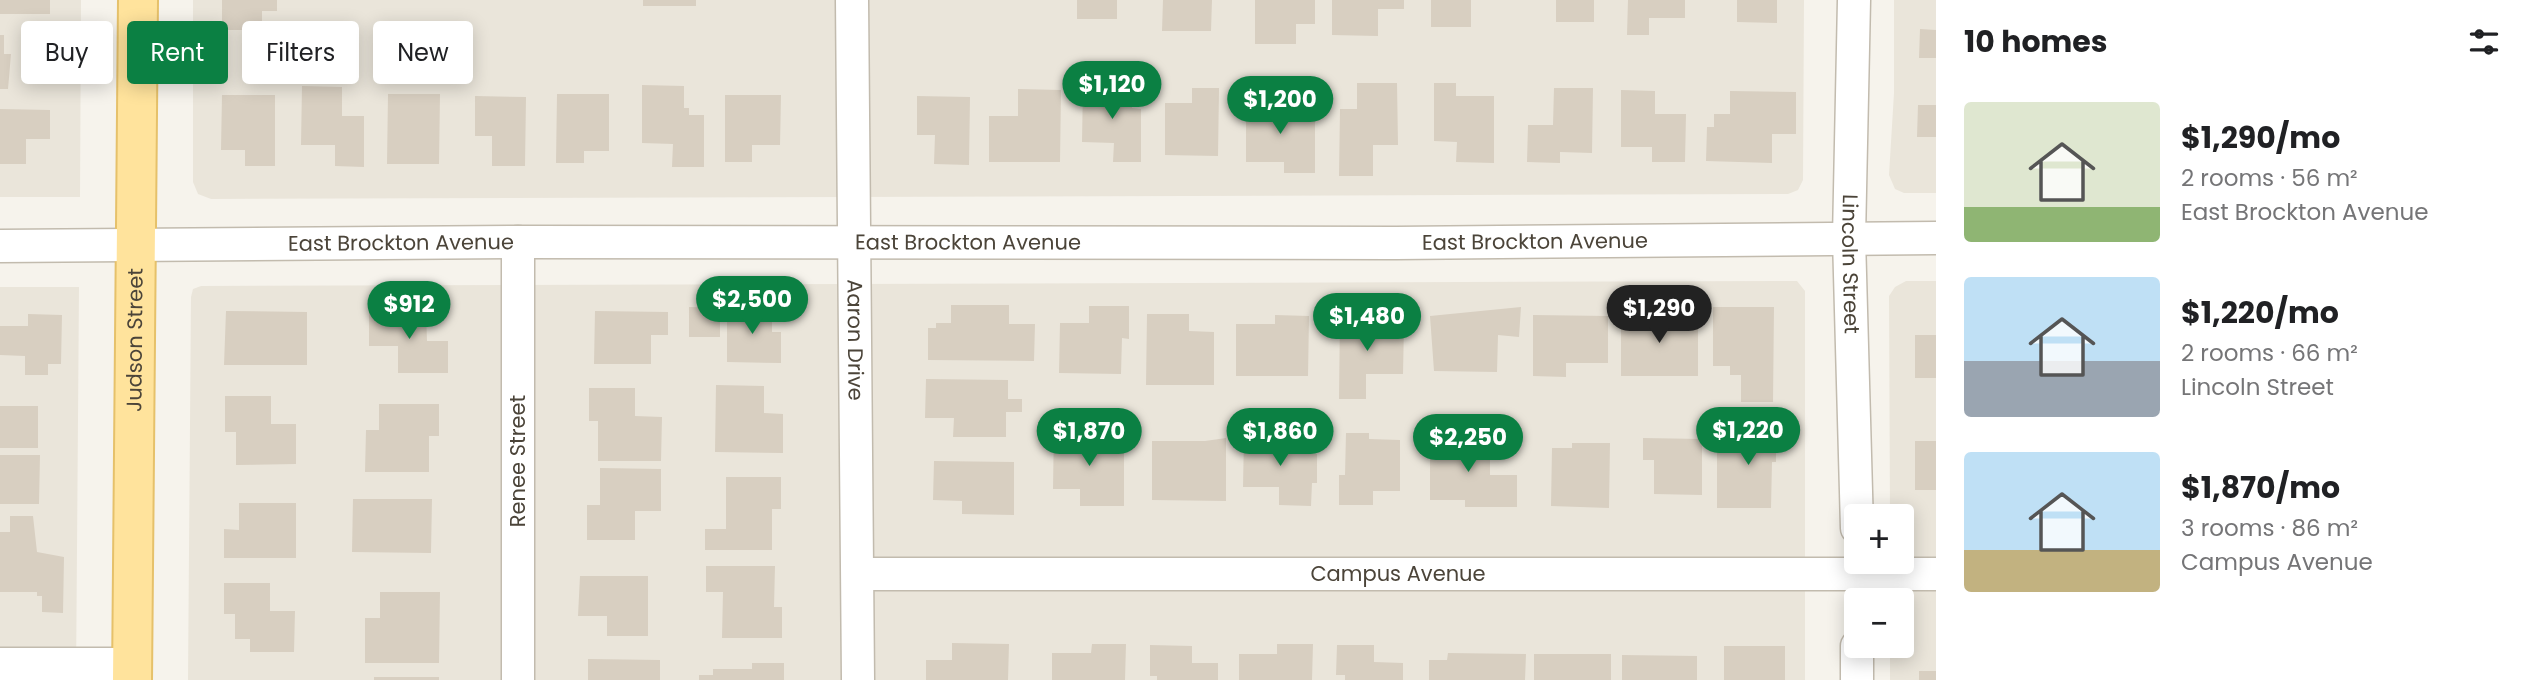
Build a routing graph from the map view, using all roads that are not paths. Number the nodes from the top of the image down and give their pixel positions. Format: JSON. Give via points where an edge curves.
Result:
{"nodes":[{"id":1,"x":138,"y":0,"type":"edge"},
{"id":2,"x":852,"y":0,"type":"edge"},
{"id":3,"x":1854,"y":0,"type":"edge"},
{"id":4,"x":1936,"y":238,"type":"edge"},
{"id":5,"x":1849,"y":239,"type":"junction"},
{"id":6,"x":518,"y":242,"type":"junction"},
{"id":7,"x":855,"y":244,"type":"junction"},
{"id":8,"x":0,"y":246,"type":"edge"},
{"id":9,"x":136,"y":246,"type":"junction"},
{"id":10,"x":1856,"y":504,"type":"edge"},
{"id":11,"x":859,"y":574,"type":"junction"},
{"id":12,"x":1936,"y":574,"type":"edge"},
{"id":13,"x":1858,"y":579,"type":"edge"},
{"id":14,"x":1857,"y":658,"type":"edge"},
{"id":15,"x":0,"y":664,"type":"edge"},
{"id":16,"x":132,"y":672,"type":"edge"},
{"id":17,"x":518,"y":680,"type":"edge"},
{"id":18,"x":858,"y":680,"type":"edge"},
{"id":19,"x":1857,"y":680,"type":"edge"}],
"edges":[{"from":1,"to":9,"type":"main road","name":"Judson Street"},
{"from":2,"to":7,"type":"street","name":"Aaron Drive"},
{"from":3,"to":5,"type":"street","name":"Lincoln Street"},
{"from":4,"to":5,"type":"street","name":"East Brockton Avenue"},
{"from":5,"to":7,"type":"street","name":"East Brockton Avenue"},
{"from":5,"to":10,"type":"street","name":"Lincoln Street"},
{"from":6,"to":7,"type":"street","name":"East Brockton Avenue"},
{"from":6,"to":9,"type":"street","name":"East Brockton Avenue"},
{"from":6,"to":17,"type":"street","name":"Renee Street"},
{"from":7,"to":11,"type":"street","name":"Aaron Drive"},
{"from":8,"to":9,"type":"street","name":"East Brockton Avenue"},
{"from":9,"to":16,"type":"main road","name":"Judson Street"},
{"from":11,"to":13,"type":"street","name":"Campus Avenue"},
{"from":11,"to":18,"type":"street","name":"Aaron Drive"},
{"from":12,"to":13,"type":"street","name":"Campus Avenue"},
{"from":14,"to":19,"type":"street"},
{"from":15,"to":16,"type":"street"}]}
